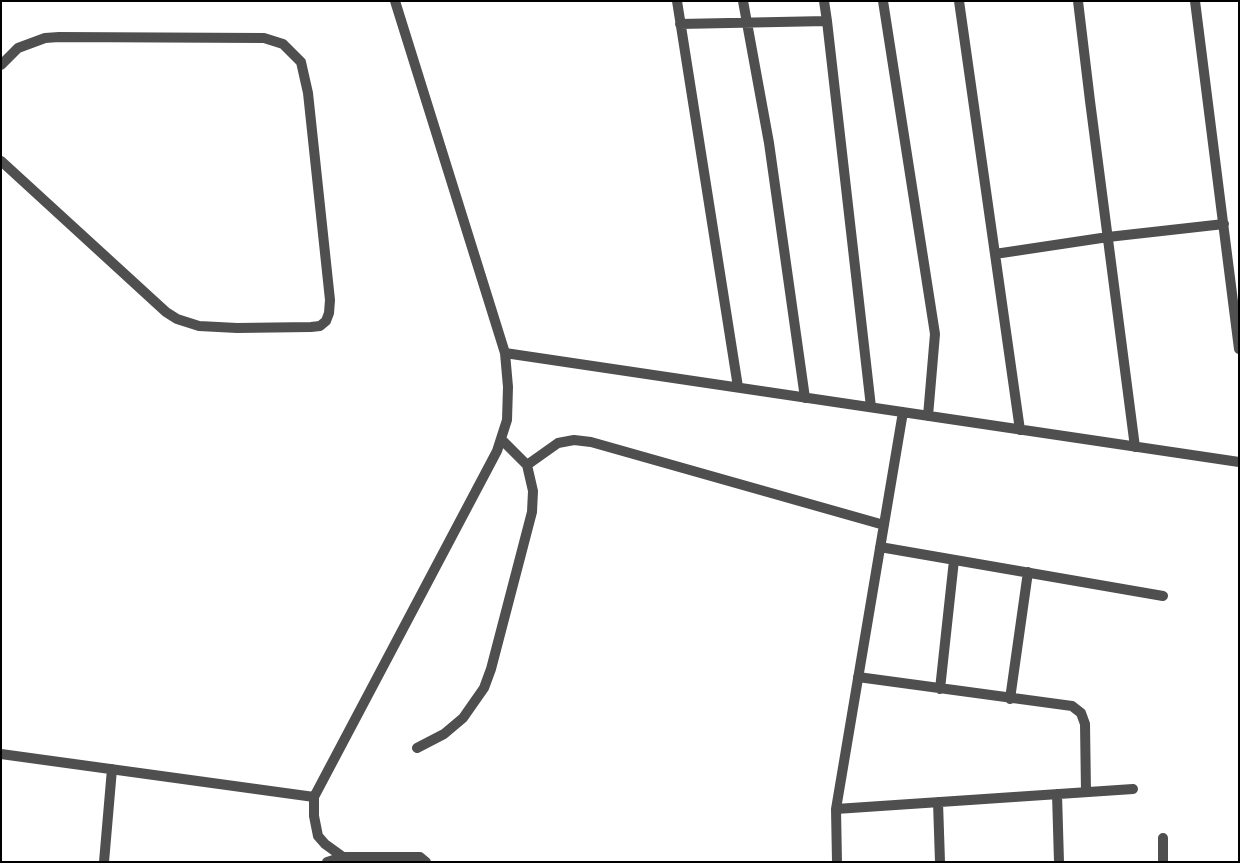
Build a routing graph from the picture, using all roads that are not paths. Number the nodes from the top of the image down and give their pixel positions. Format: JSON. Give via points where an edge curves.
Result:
{"nodes":[{"id":1,"x":395,"y":1,"type":"edge"},
{"id":2,"x":677,"y":1,"type":"edge"},
{"id":3,"x":743,"y":1,"type":"edge"},
{"id":4,"x":824,"y":1,"type":"edge"},
{"id":5,"x":883,"y":1,"type":"edge"},
{"id":6,"x":959,"y":1,"type":"edge"},
{"id":7,"x":1078,"y":1,"type":"edge"},
{"id":8,"x":1195,"y":1,"type":"edge"},
{"id":9,"x":827,"y":20,"type":"junction"},
{"id":10,"x":747,"y":22,"type":"junction"},
{"id":11,"x":680,"y":24,"type":"junction"},
{"id":12,"x":1,"y":65,"type":"edge"},
{"id":13,"x":1,"y":161,"type":"edge"},
{"id":14,"x":1224,"y":224,"type":"junction"},
{"id":15,"x":1108,"y":238,"type":"junction"},
{"id":16,"x":995,"y":254,"type":"junction"},
{"id":17,"x":1239,"y":349,"type":"edge"},
{"id":18,"x":505,"y":353,"type":"junction"},
{"id":19,"x":738,"y":388,"type":"junction"},
{"id":20,"x":805,"y":398,"type":"junction"},
{"id":21,"x":871,"y":407,"type":"junction"},
{"id":22,"x":903,"y":412,"type":"junction"},
{"id":23,"x":928,"y":416,"type":"junction"},
{"id":24,"x":1020,"y":430,"type":"junction"},
{"id":25,"x":501,"y":439,"type":"junction"},
{"id":26,"x":1135,"y":447,"type":"junction"},
{"id":27,"x":1239,"y":462,"type":"edge"},
{"id":28,"x":527,"y":465,"type":"junction"},
{"id":29,"x":884,"y":526,"type":"junction"},
{"id":30,"x":880,"y":547,"type":"junction"},
{"id":31,"x":954,"y":560,"type":"junction"},
{"id":32,"x":1028,"y":572,"type":"junction"},
{"id":33,"x":1163,"y":596,"type":"dead end"},
{"id":34,"x":858,"y":677,"type":"junction"},
{"id":35,"x":940,"y":689,"type":"junction"},
{"id":36,"x":1010,"y":699,"type":"junction"},
{"id":37,"x":417,"y":748,"type":"dead end"},
{"id":38,"x":1,"y":754,"type":"edge"},
{"id":39,"x":112,"y":769,"type":"junction"},
{"id":40,"x":1133,"y":789,"type":"dead end"},
{"id":41,"x":1086,"y":792,"type":"junction"},
{"id":42,"x":1058,"y":794,"type":"junction"},
{"id":43,"x":314,"y":797,"type":"junction"},
{"id":44,"x":938,"y":802,"type":"junction"},
{"id":45,"x":836,"y":809,"type":"junction"},
{"id":46,"x":1163,"y":838,"type":"dead end"},
{"id":47,"x":343,"y":857,"type":"junction"},
{"id":48,"x":104,"y":862,"type":"edge"},
{"id":49,"x":327,"y":862,"type":"edge"},
{"id":50,"x":426,"y":862,"type":"edge"},
{"id":51,"x":837,"y":862,"type":"edge"},
{"id":52,"x":940,"y":862,"type":"edge"},
{"id":53,"x":1059,"y":862,"type":"edge"},
{"id":54,"x":1163,"y":862,"type":"edge"}],
"edges":[{"from":1,"to":18,"type":"street"},
{"from":2,"to":11,"type":"street"},
{"from":3,"to":10,"type":"street"},
{"from":4,"to":9,"type":"street"},
{"from":5,"to":23,"type":"street","via":[[935,334]]},
{"from":6,"to":16,"type":"street"},
{"from":7,"to":15,"type":"street"},
{"from":8,"to":14,"type":"street"},
{"from":9,"to":10,"type":"street"},
{"from":9,"to":21,"type":"street"},
{"from":10,"to":11,"type":"street"},
{"from":10,"to":20,"type":"street","via":[[769,144]]},
{"from":11,"to":19,"type":"street"},
{"from":12,"to":13,"type":"street","via":[[18,48],[45,38],[264,38],[283,44],[301,62],[308,94],[330,300],[326,321],[320,326],[311,327],[237,328],[199,326],[177,319],[166,312]]},
{"from":14,"to":15,"type":"street"},
{"from":14,"to":17,"type":"street"},
{"from":15,"to":16,"type":"street"},
{"from":15,"to":26,"type":"street"},
{"from":16,"to":24,"type":"street"},
{"from":18,"to":19,"type":"street"},
{"from":18,"to":25,"type":"street","via":[[507,420]]},
{"from":19,"to":20,"type":"street"},
{"from":20,"to":21,"type":"street"},
{"from":21,"to":22,"type":"street"},
{"from":22,"to":23,"type":"street"},
{"from":22,"to":29,"type":"street"},
{"from":23,"to":24,"type":"street"},
{"from":24,"to":26,"type":"street"},
{"from":25,"to":28,"type":"street"},
{"from":25,"to":43,"type":"street","via":[[494,458]]},
{"from":26,"to":27,"type":"street"},
{"from":28,"to":29,"type":"street","via":[[558,443],[574,440],[591,442]]},
{"from":28,"to":37,"type":"street","via":[[533,491],[532,512],[484,688],[463,718],[444,734]]},
{"from":29,"to":30,"type":"street"},
{"from":30,"to":31,"type":"street"},
{"from":30,"to":34,"type":"street"},
{"from":31,"to":32,"type":"street"},
{"from":31,"to":35,"type":"street"},
{"from":32,"to":33,"type":"street"},
{"from":32,"to":36,"type":"street"},
{"from":34,"to":35,"type":"street"},
{"from":34,"to":45,"type":"street"},
{"from":35,"to":36,"type":"street"},
{"from":36,"to":41,"type":"street","via":[[1072,706],[1081,713],[1084,724]]},
{"from":38,"to":39,"type":"street"},
{"from":39,"to":43,"type":"street"},
{"from":39,"to":48,"type":"street"},
{"from":40,"to":41,"type":"street"},
{"from":41,"to":42,"type":"street"},
{"from":42,"to":44,"type":"street"},
{"from":42,"to":53,"type":"street"},
{"from":43,"to":47,"type":"street","via":[[318,836]]},
{"from":44,"to":45,"type":"street"},
{"from":44,"to":52,"type":"street"},
{"from":45,"to":51,"type":"street"},
{"from":46,"to":54,"type":"street"},
{"from":47,"to":49,"type":"street"},
{"from":47,"to":50,"type":"street","via":[[420,857]]}]}
